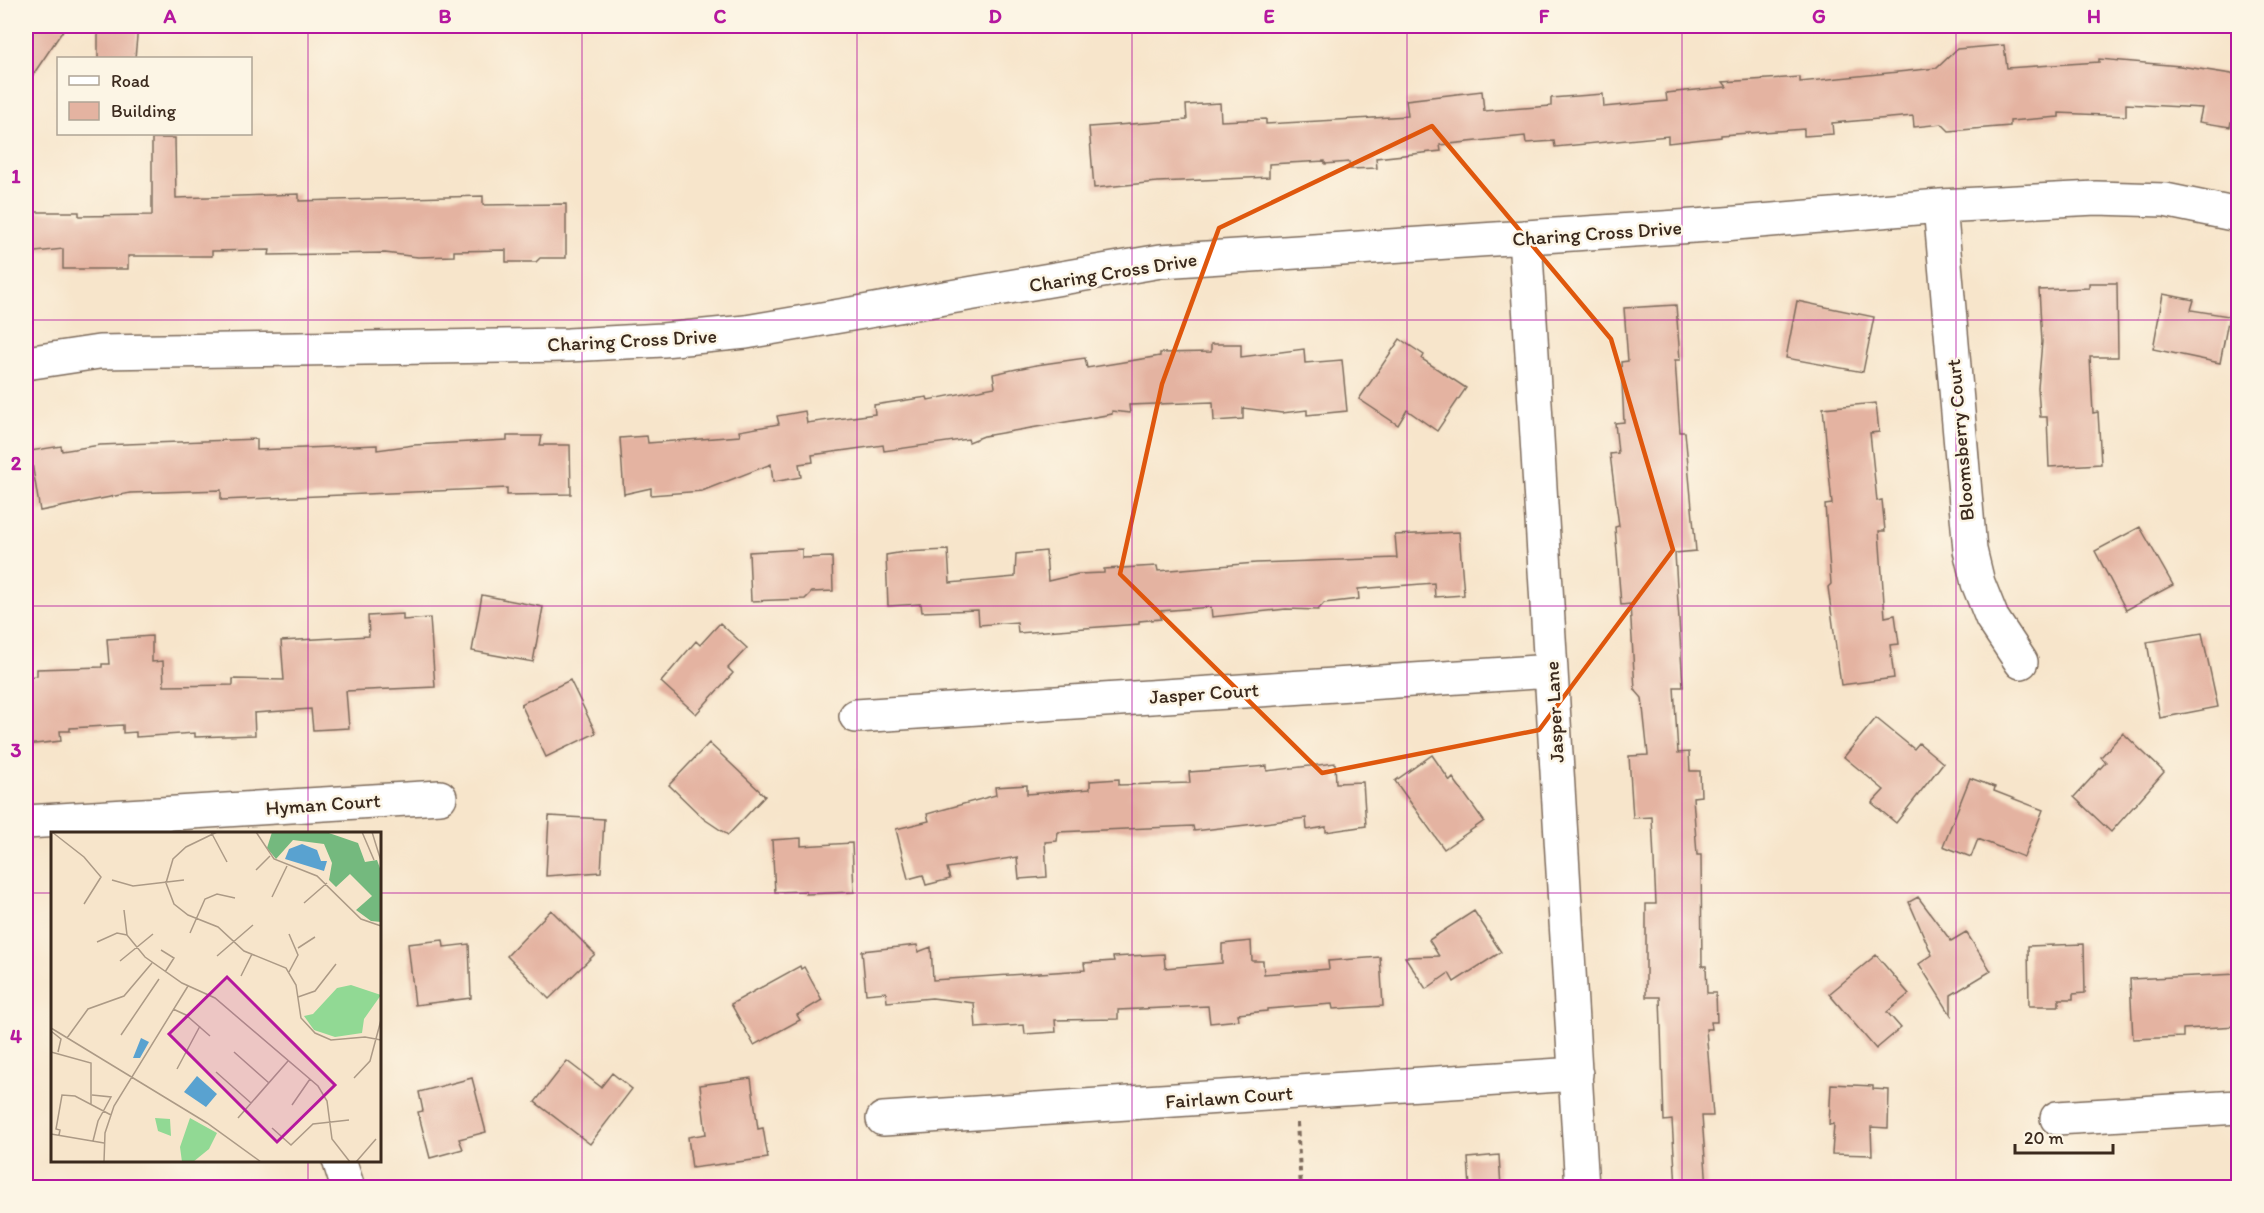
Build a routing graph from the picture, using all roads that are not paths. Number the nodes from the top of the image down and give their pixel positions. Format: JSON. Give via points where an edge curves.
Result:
{"nodes":[{"id":1,"x":1940,"y":206,"type":"junction"},
{"id":2,"x":2238,"y":215,"type":"edge"},
{"id":3,"x":1525,"y":237,"type":"junction"},
{"id":4,"x":26,"y":363,"type":"edge"},
{"id":5,"x":2021,"y":662,"type":"dead end"},
{"id":6,"x":1551,"y":671,"type":"junction"},
{"id":7,"x":856,"y":716,"type":"dead end"},
{"id":8,"x":441,"y":797,"type":"dead end"},
{"id":9,"x":26,"y":822,"type":"edge"},
{"id":10,"x":235,"y":822,"type":"edge"},
{"id":11,"x":1576,"y":1074,"type":"junction"},
{"id":12,"x":2238,"y":1107,"type":"edge"},
{"id":13,"x":2057,"y":1118,"type":"dead end"},
{"id":14,"x":883,"y":1119,"type":"dead end"},
{"id":15,"x":339,"y":1162,"type":"edge"},
{"id":16,"x":348,"y":1188,"type":"edge"},
{"id":17,"x":1582,"y":1188,"type":"edge"}],
"edges":[{"from":1,"to":2,"type":"street","name":"Charing Cross Drive","via":[[2096,198],[2165,200]]},
{"from":1,"to":3,"type":"street","name":"Charing Cross Drive"},
{"from":1,"to":5,"type":"street","name":"Bloomsberry Court","via":[[1970,550],[1992,618]]},
{"from":3,"to":4,"type":"street","name":"Charing Cross Drive","via":[[1161,261],[746,332],[663,340],[99,352]]},
{"from":3,"to":6,"type":"street","name":"Jasper Lane"},
{"from":6,"to":7,"type":"street","name":"Jasper Court"},
{"from":6,"to":11,"type":"street","name":"Jasper Lane"},
{"from":8,"to":10,"type":"street","name":"Hyman Court"},
{"from":9,"to":10,"type":"street","name":"Hyman Court"},
{"from":11,"to":14,"type":"street","name":"Fairlawn Court"},
{"from":11,"to":17,"type":"street","name":"Jasper Lane"},
{"from":12,"to":13,"type":"street"},
{"from":15,"to":16,"type":"street"}]}
